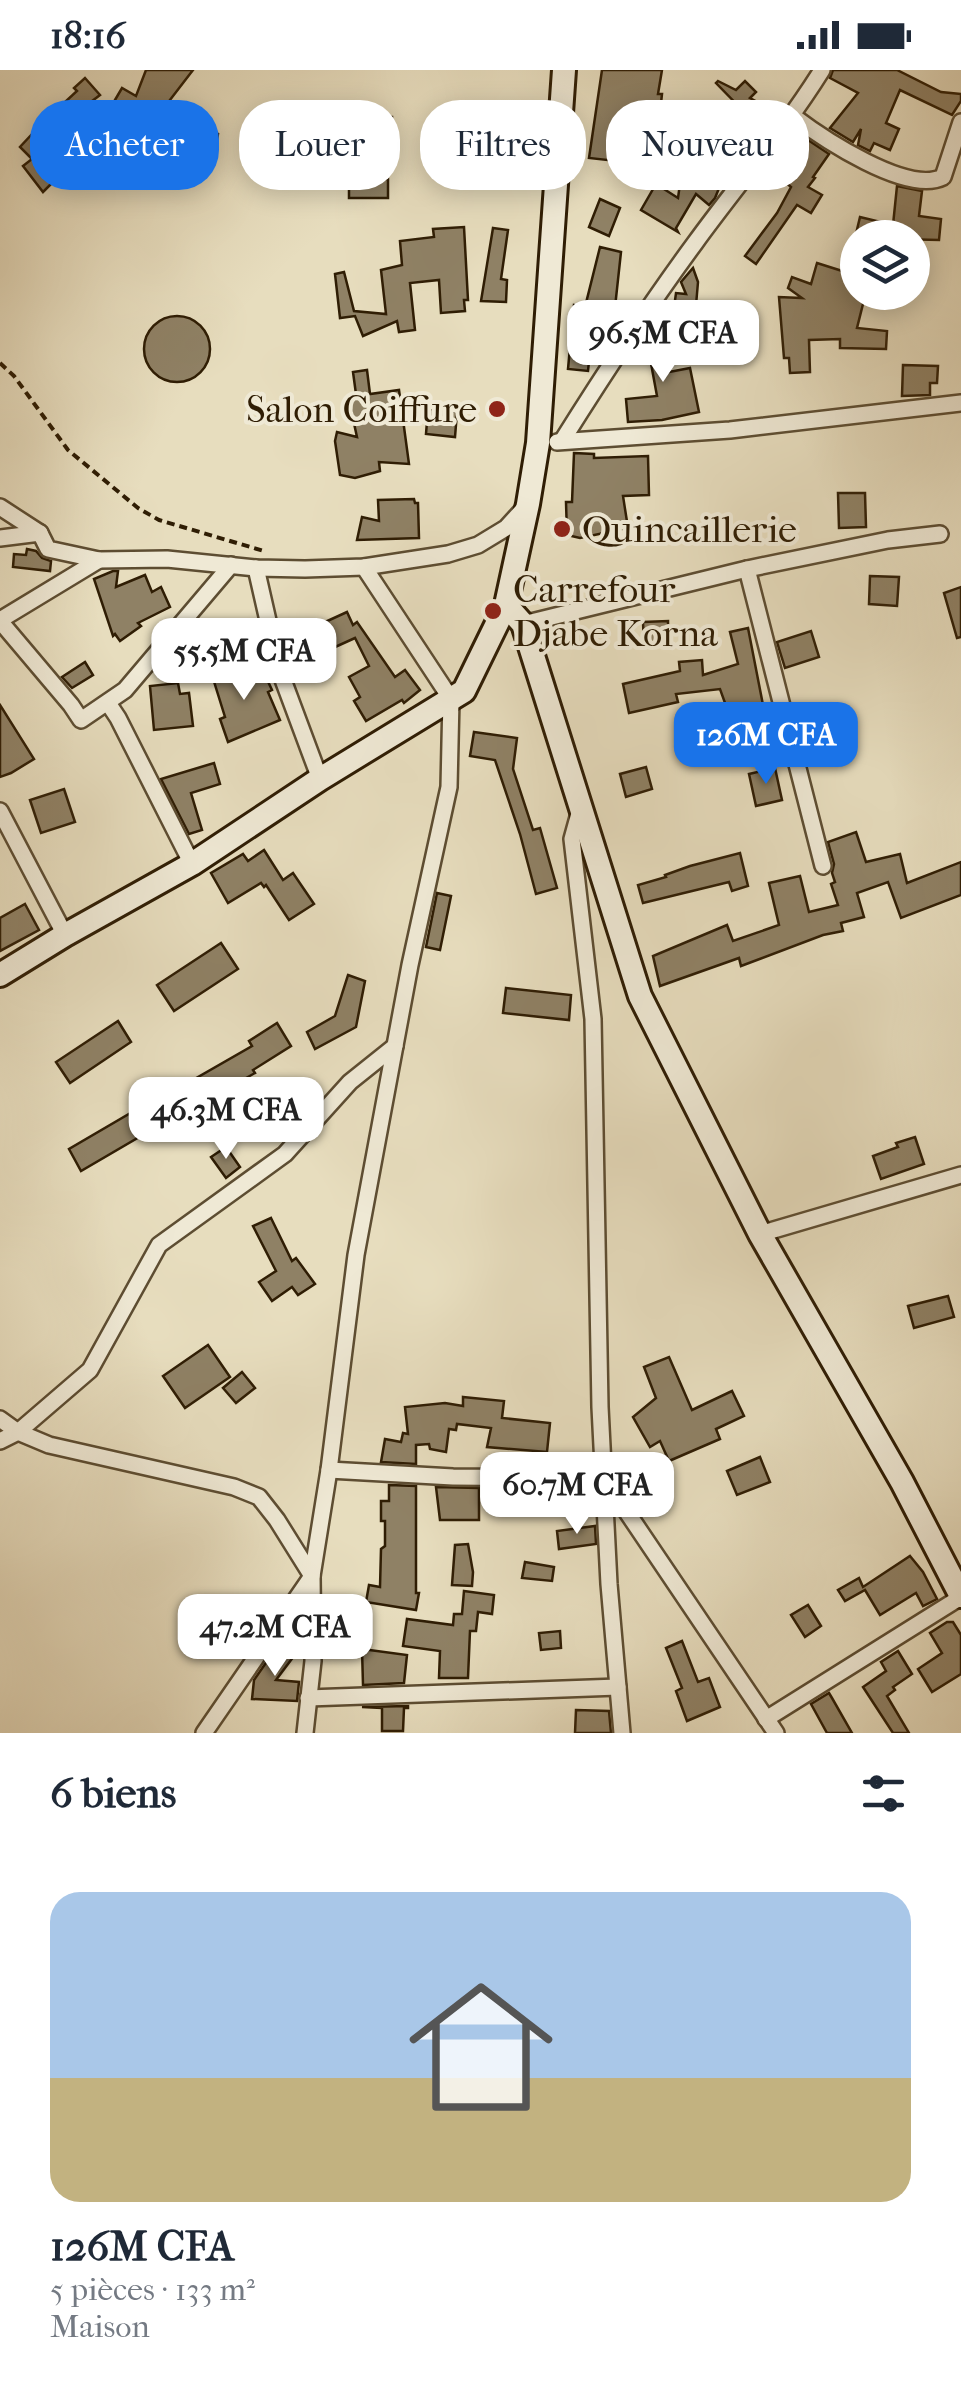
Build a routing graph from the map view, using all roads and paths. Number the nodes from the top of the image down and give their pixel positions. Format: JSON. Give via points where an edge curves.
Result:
{"nodes":[{"id":1,"x":564,"y":70,"type":"edge"},
{"id":2,"x":822,"y":70,"type":"edge"},
{"id":3,"x":802,"y":100,"type":"edge"},
{"id":4,"x":961,"y":122,"type":"edge"},
{"id":5,"x":809,"y":128,"type":"edge"},
{"id":6,"x":735,"y":190,"type":"edge"},
{"id":7,"x":0,"y":363,"type":"edge"},
{"id":8,"x":961,"y":403,"type":"edge"},
{"id":9,"x":562,"y":442,"type":"junction"},
{"id":10,"x":538,"y":444,"type":"junction"},
{"id":11,"x":528,"y":504,"type":"junction"},
{"id":12,"x":0,"y":508,"type":"edge"},
{"id":13,"x":40,"y":533,"type":"junction"},
{"id":14,"x":940,"y":534,"type":"dead end"},
{"id":15,"x":0,"y":538,"type":"edge"},
{"id":16,"x":274,"y":556,"type":"dead end"},
{"id":17,"x":99,"y":560,"type":"junction"},
{"id":18,"x":231,"y":564,"type":"junction"},
{"id":19,"x":364,"y":567,"type":"junction"},
{"id":20,"x":256,"y":568,"type":"junction"},
{"id":21,"x":747,"y":569,"type":"junction"},
{"id":22,"x":506,"y":605,"type":"junction"},
{"id":23,"x":0,"y":621,"type":"edge"},
{"id":24,"x":523,"y":624,"type":"junction"},
{"id":25,"x":450,"y":699,"type":"junction"},
{"id":26,"x":108,"y":703,"type":"junction"},
{"id":27,"x":320,"y":779,"type":"junction"},
{"id":28,"x":580,"y":810,"type":"junction"},
{"id":29,"x":0,"y":811,"type":"edge"},
{"id":30,"x":192,"y":864,"type":"junction"},
{"id":31,"x":823,"y":866,"type":"dead end"},
{"id":32,"x":65,"y":935,"type":"junction"},
{"id":33,"x":0,"y":974,"type":"edge"},
{"id":34,"x":395,"y":1046,"type":"junction"},
{"id":35,"x":961,"y":1174,"type":"edge"},
{"id":36,"x":760,"y":1234,"type":"junction"},
{"id":37,"x":0,"y":1419,"type":"edge"},
{"id":38,"x":18,"y":1432,"type":"junction"},
{"id":39,"x":0,"y":1442,"type":"edge"},
{"id":40,"x":328,"y":1470,"type":"junction"},
{"id":41,"x":604,"y":1478,"type":"junction"},
{"id":42,"x":312,"y":1576,"type":"junction"},
{"id":43,"x":961,"y":1596,"type":"edge"},
{"id":44,"x":618,"y":1687,"type":"junction"},
{"id":45,"x":308,"y":1698,"type":"junction"},
{"id":46,"x":766,"y":1719,"type":"junction"},
{"id":47,"x":204,"y":1733,"type":"edge"},
{"id":48,"x":305,"y":1733,"type":"edge"},
{"id":49,"x":622,"y":1733,"type":"edge"},
{"id":50,"x":776,"y":1733,"type":"edge"}],
"edges":[{"from":1,"to":10,"type":"main road"},
{"from":2,"to":3,"type":"street"},
{"from":4,"to":5,"type":"street","via":[[943,177],[935,181],[862,161]]},
{"from":6,"to":9,"type":"street","via":[[620,348]]},
{"from":7,"to":16,"type":"path","via":[[68,450],[138,508]]},
{"from":8,"to":9,"type":"street"},
{"from":9,"to":10,"type":"street"},
{"from":10,"to":11,"type":"main road"},
{"from":11,"to":19,"type":"street","via":[[478,545]]},
{"from":11,"to":22,"type":"main road"},
{"from":12,"to":13,"type":"street"},
{"from":13,"to":15,"type":"street"},
{"from":13,"to":17,"type":"street","via":[[48,550]]},
{"from":14,"to":21,"type":"street"},
{"from":17,"to":18,"type":"street"},
{"from":17,"to":23,"type":"street"},
{"from":18,"to":20,"type":"street"},
{"from":18,"to":26,"type":"street"},
{"from":19,"to":20,"type":"street"},
{"from":19,"to":25,"type":"street"},
{"from":20,"to":27,"type":"street","via":[[279,669]]},
{"from":21,"to":24,"type":"street"},
{"from":21,"to":31,"type":"street"},
{"from":22,"to":24,"type":"main road"},
{"from":22,"to":25,"type":"main road","via":[[464,691]]},
{"from":23,"to":26,"type":"street","via":[[80,720]]},
{"from":24,"to":28,"type":"main road"},
{"from":25,"to":27,"type":"main road"},
{"from":25,"to":34,"type":"street","via":[[449,787]]},
{"from":26,"to":30,"type":"street"},
{"from":27,"to":30,"type":"main road"},
{"from":28,"to":36,"type":"main road","via":[[640,996]]},
{"from":28,"to":41,"type":"street","via":[[572,840],[593,1019]]},
{"from":29,"to":32,"type":"street"},
{"from":30,"to":32,"type":"main road"},
{"from":32,"to":33,"type":"main road"},
{"from":34,"to":38,"type":"street","via":[[350,1082],[285,1154],[159,1245],[90,1370]]},
{"from":34,"to":40,"type":"street","via":[[356,1255]]},
{"from":35,"to":36,"type":"street"},
{"from":36,"to":43,"type":"main road"},
{"from":37,"to":38,"type":"street"},
{"from":38,"to":39,"type":"street"},
{"from":38,"to":42,"type":"street","via":[[259,1497]]},
{"from":40,"to":41,"type":"street"},
{"from":40,"to":42,"type":"street"},
{"from":41,"to":44,"type":"street"},
{"from":41,"to":46,"type":"street"},
{"from":42,"to":45,"type":"street"},
{"from":42,"to":47,"type":"street"},
{"from":43,"to":46,"type":"street"},
{"from":44,"to":45,"type":"street"},
{"from":44,"to":49,"type":"street"},
{"from":45,"to":48,"type":"street"},
{"from":46,"to":50,"type":"street"}]}
